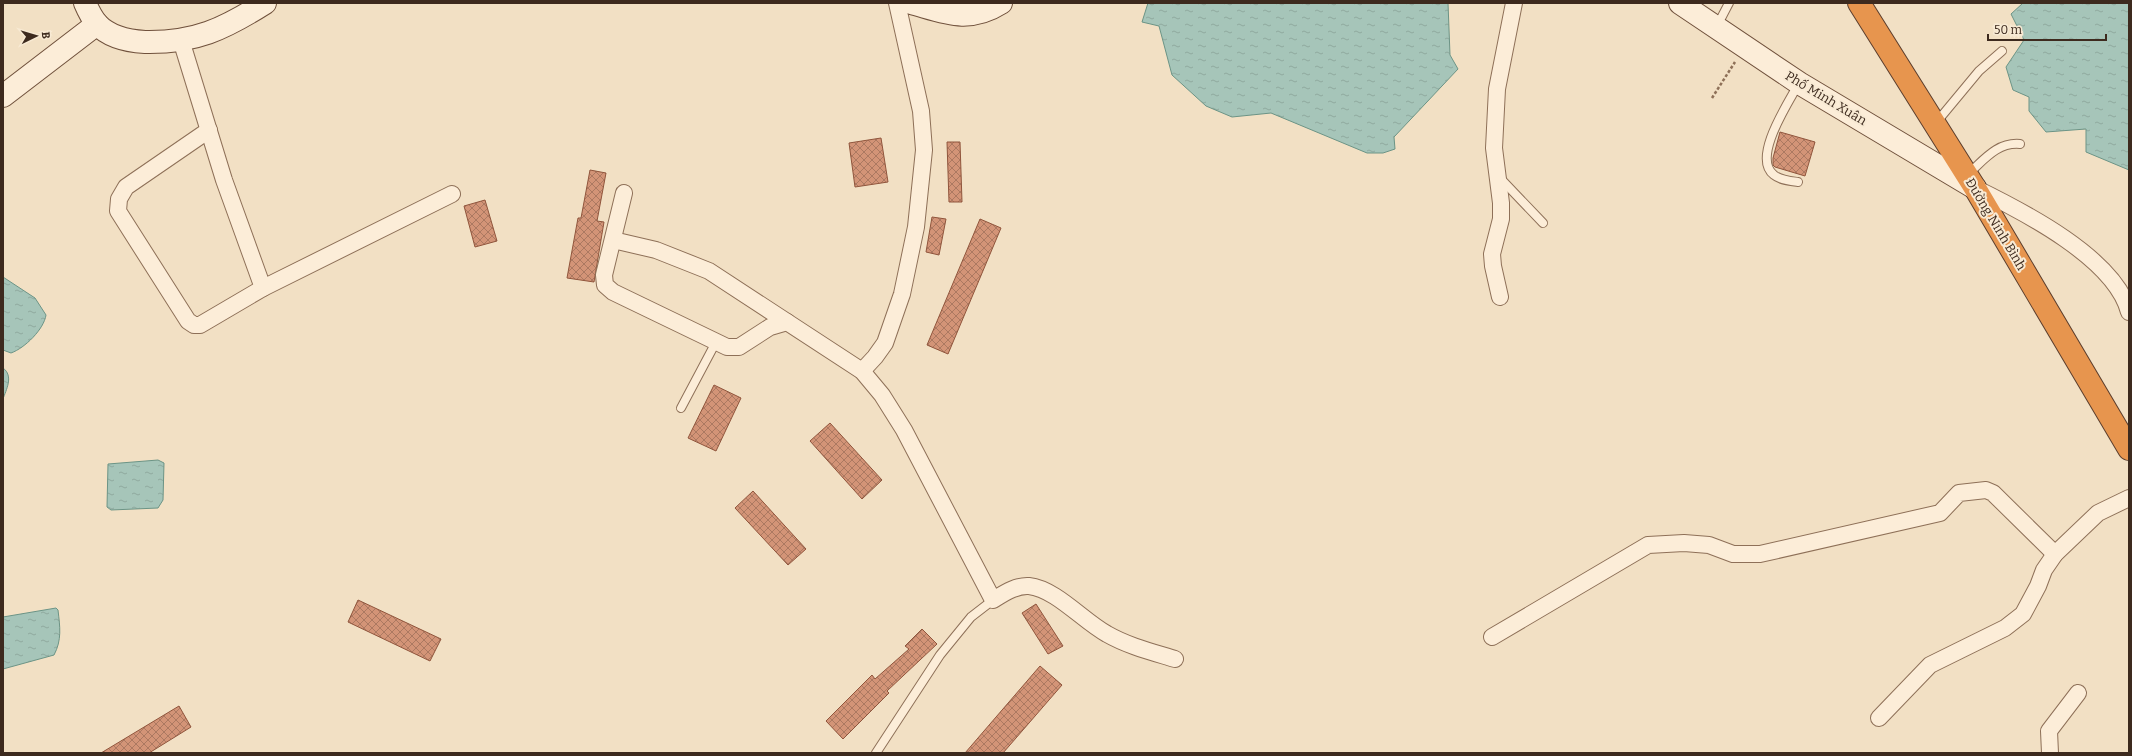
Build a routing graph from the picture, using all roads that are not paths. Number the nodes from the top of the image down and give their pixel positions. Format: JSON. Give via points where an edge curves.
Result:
{"nodes":[{"id":1,"x":84,"y":3,"type":"edge"},
{"id":2,"x":265,"y":3,"type":"edge"},
{"id":3,"x":897,"y":3,"type":"edge"},
{"id":4,"x":911,"y":3,"type":"edge"},
{"id":5,"x":1001,"y":3,"type":"edge"},
{"id":6,"x":1514,"y":3,"type":"edge"},
{"id":7,"x":1680,"y":3,"type":"edge"},
{"id":8,"x":1729,"y":3,"type":"edge"},
{"id":9,"x":1859,"y":3,"type":"edge"},
{"id":10,"x":97,"y":24,"type":"junction"},
{"id":11,"x":1716,"y":27,"type":"junction"},
{"id":12,"x":181,"y":40,"type":"junction"},
{"id":13,"x":2002,"y":51,"type":"dead end"},
{"id":14,"x":1799,"y":83,"type":"junction"},
{"id":15,"x":3,"y":96,"type":"edge"},
{"id":16,"x":1935,"y":124,"type":"junction"},
{"id":17,"x":209,"y":130,"type":"junction"},
{"id":18,"x":2020,"y":144,"type":"dead end"},
{"id":19,"x":1498,"y":176,"type":"junction"},
{"id":20,"x":1971,"y":181,"type":"junction"},
{"id":21,"x":1798,"y":182,"type":"dead end"},
{"id":22,"x":624,"y":193,"type":"dead end"},
{"id":23,"x":452,"y":194,"type":"dead end"},
{"id":24,"x":1543,"y":223,"type":"dead end"},
{"id":25,"x":613,"y":240,"type":"junction"},
{"id":26,"x":263,"y":288,"type":"junction"},
{"id":27,"x":1500,"y":297,"type":"dead end"},
{"id":28,"x":2128,"y":305,"type":"edge"},
{"id":29,"x":787,"y":322,"type":"junction"},
{"id":30,"x":716,"y":342,"type":"junction"},
{"id":31,"x":862,"y":370,"type":"junction"},
{"id":32,"x":681,"y":408,"type":"dead end"},
{"id":33,"x":2129,"y":448,"type":"edge"},
{"id":34,"x":2129,"y":498,"type":"edge"},
{"id":35,"x":2055,"y":554,"type":"junction"},
{"id":36,"x":992,"y":600,"type":"junction"},
{"id":37,"x":1492,"y":637,"type":"dead end"},
{"id":38,"x":1175,"y":659,"type":"dead end"},
{"id":39,"x":2078,"y":693,"type":"dead end"},
{"id":40,"x":1879,"y":718,"type":"dead end"},
{"id":41,"x":876,"y":753,"type":"edge"},
{"id":42,"x":2050,"y":753,"type":"edge"}],
"edges":[{"from":1,"to":10,"type":"street"},
{"from":2,"to":12,"type":"street","via":[[227,25],[195,38]]},
{"from":3,"to":31,"type":"street","via":[[920,111],[924,150],[916,227],[902,294],[885,344]]},
{"from":4,"to":5,"type":"street","via":[[956,16],[992,9]]},
{"from":6,"to":19,"type":"street","via":[[1497,89],[1494,148]]},
{"from":7,"to":11,"type":"street","name":"Phố Minh Xuân"},
{"from":8,"to":11,"type":"lane"},
{"from":9,"to":16,"type":"highway","name":"Đường Ninh Bình"},
{"from":10,"to":12,"type":"street","via":[[108,33],[130,41]]},
{"from":10,"to":15,"type":"street"},
{"from":11,"to":14,"type":"street","name":"Phố Minh Xuân"},
{"from":12,"to":17,"type":"street"},
{"from":13,"to":16,"type":"lane","via":[[1979,71]]},
{"from":14,"to":20,"type":"street","name":"Phố Minh Xuân"},
{"from":14,"to":21,"type":"lane","via":[[1770,140],[1766,155],[1767,167],[1774,175]]},
{"from":16,"to":20,"type":"highway","name":"Đường Ninh Bình"},
{"from":17,"to":26,"type":"street"},
{"from":17,"to":26,"type":"street","via":[[126,187],[119,199],[118,211],[188,321],[194,325],[200,325]]},
{"from":18,"to":20,"type":"lane","via":[[2008,143],[1998,148]]},
{"from":19,"to":24,"type":"lane"},
{"from":19,"to":27,"type":"street","via":[[1501,219],[1492,254],[1492,266]]},
{"from":20,"to":28,"type":"street","via":[[2024,213],[2098,265],[2116,285]]},
{"from":20,"to":33,"type":"highway","name":"Đường Ninh Bình"},
{"from":22,"to":25,"type":"street"},
{"from":23,"to":26,"type":"street"},
{"from":25,"to":29,"type":"street","via":[[656,250],[709,271]]},
{"from":25,"to":30,"type":"street","via":[[604,275],[605,285],[613,292]]},
{"from":29,"to":30,"type":"street","via":[[770,327],[739,347],[728,347]]},
{"from":29,"to":31,"type":"street"},
{"from":30,"to":32,"type":"lane"},
{"from":31,"to":36,"type":"street","via":[[882,395],[904,430]]},
{"from":34,"to":35,"type":"street","via":[[2098,513]]},
{"from":35,"to":37,"type":"street","via":[[1993,493],[1986,490],[1959,493],[1940,513],[1760,554],[1733,554],[1709,545],[1697,544],[1648,545]]},
{"from":35,"to":40,"type":"street","via":[[2022,614],[2004,628],[1930,664]]},
{"from":36,"to":38,"type":"street","via":[[1015,588],[1028,586],[1042,589],[1105,633],[1130,646]]},
{"from":36,"to":41,"type":"lane","via":[[971,617],[940,655]]},
{"from":39,"to":42,"type":"street","via":[[2049,731]]}]}
